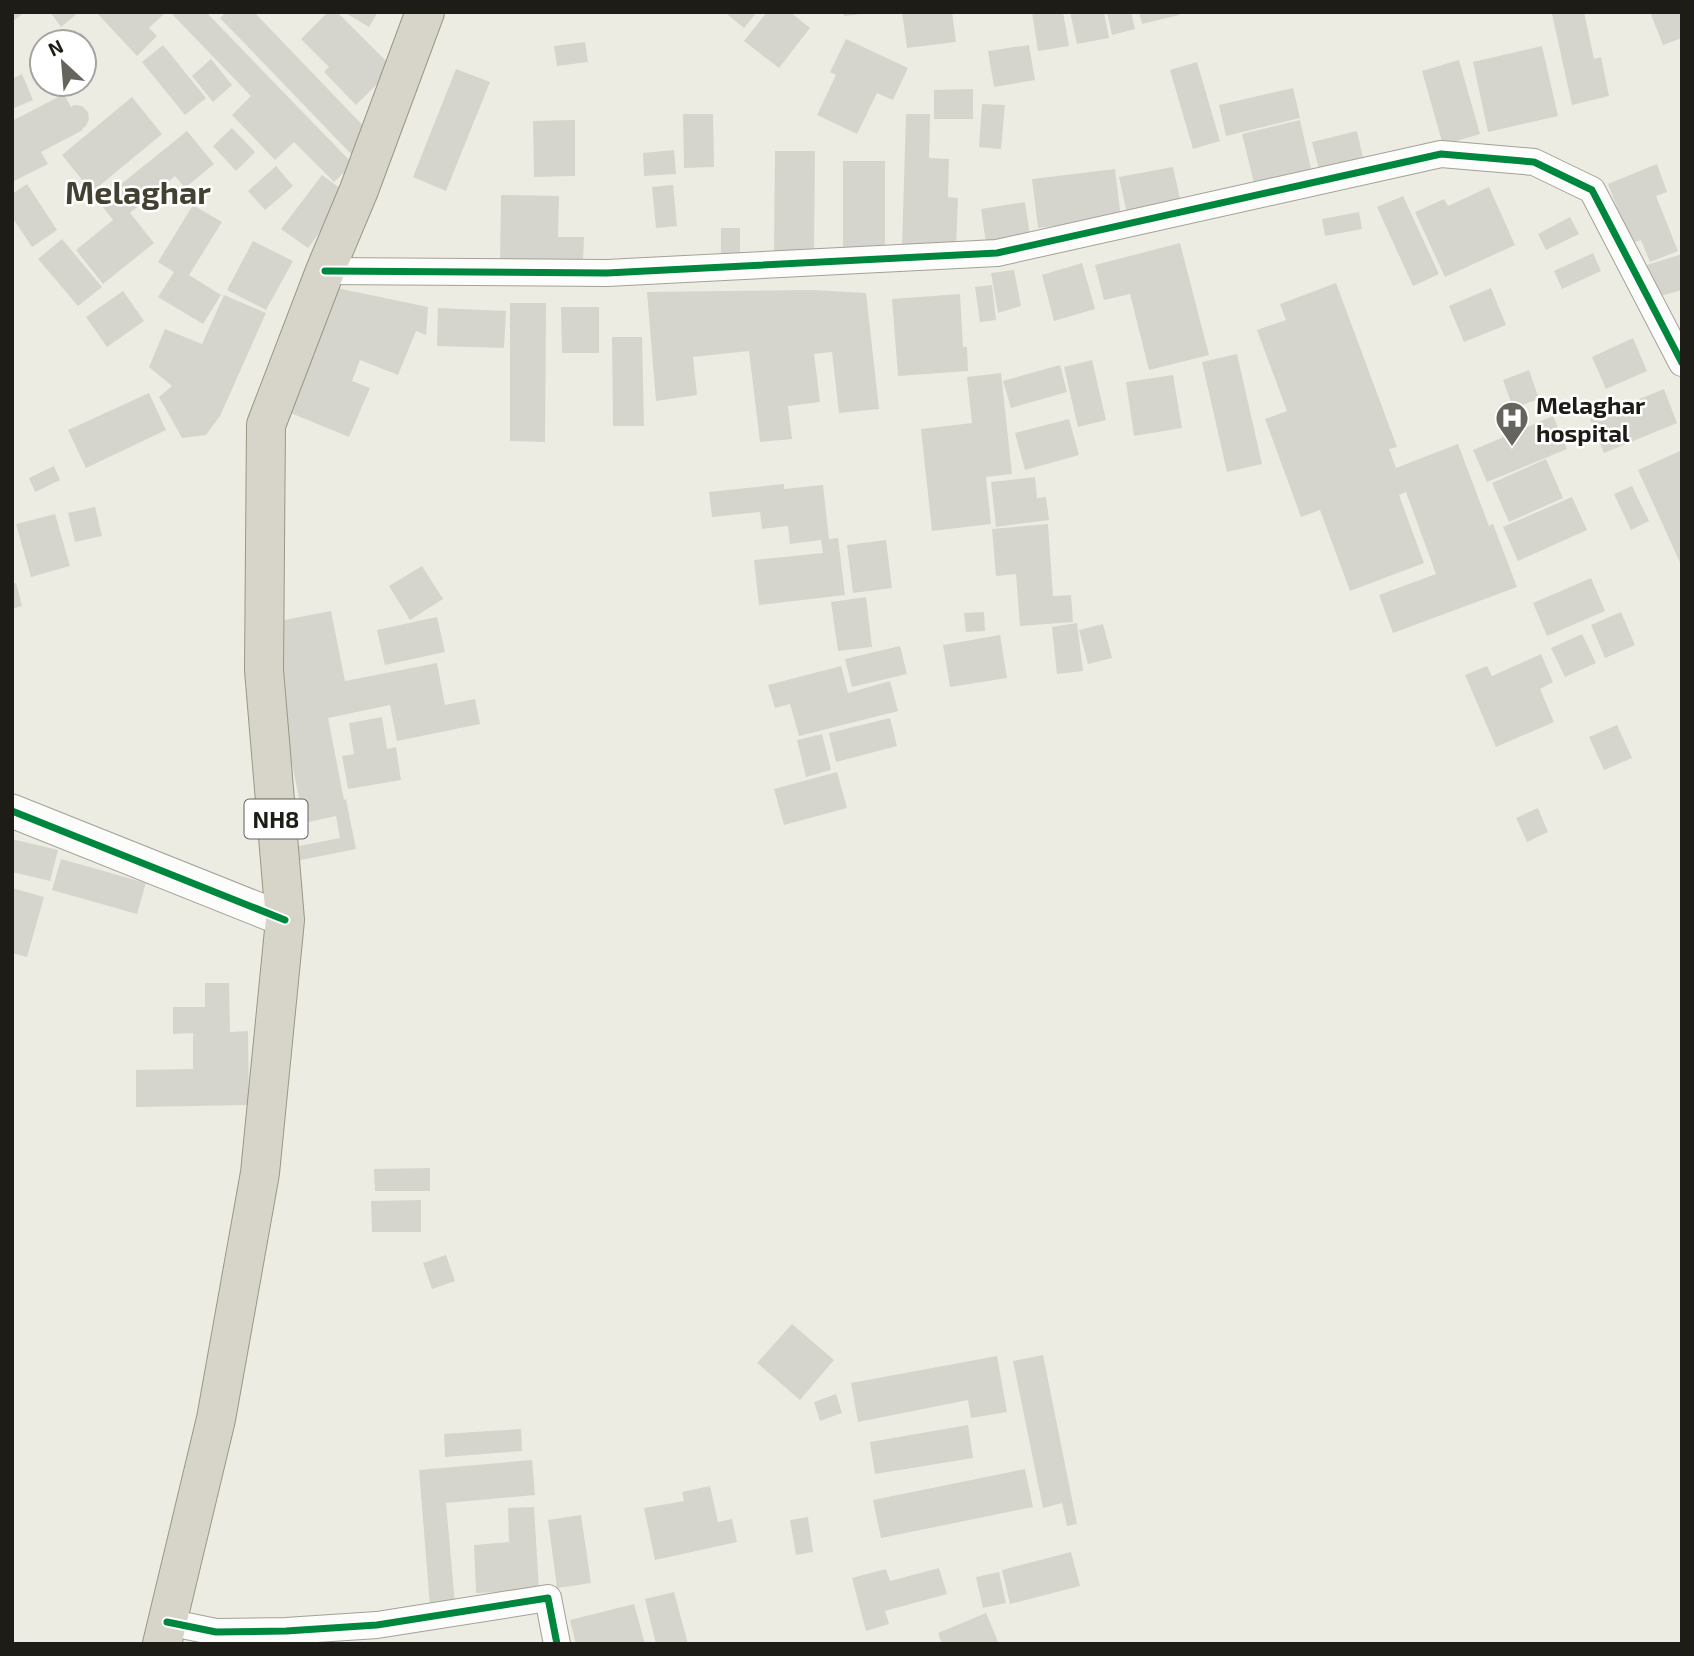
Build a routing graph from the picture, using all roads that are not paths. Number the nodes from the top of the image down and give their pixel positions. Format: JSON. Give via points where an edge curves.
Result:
{"nodes":[{"id":1,"x":425,"y":12,"type":"edge"},
{"id":2,"x":325,"y":271,"type":"junction"},
{"id":3,"x":1682,"y":363,"type":"edge"},
{"id":4,"x":12,"y":811,"type":"edge"},
{"id":5,"x":285,"y":920,"type":"junction"},
{"id":6,"x":164,"y":1633,"type":"edge"},
{"id":7,"x":557,"y":1644,"type":"edge"}],
"edges":[{"from":1,"to":2,"type":"highway","number":"NH8"},
{"from":2,"to":3,"type":"street","via":[[607,273],[997,253],[1441,154],[1534,162],[1592,190]]},
{"from":2,"to":5,"type":"highway","number":"NH8","via":[[266,425],[264,670]]},
{"from":4,"to":5,"type":"street"},
{"from":5,"to":6,"type":"highway","number":"NH8","via":[[257,1187],[216,1419]]},
{"from":6,"to":7,"type":"street","via":[[377,1625],[548,1598]]}]}
